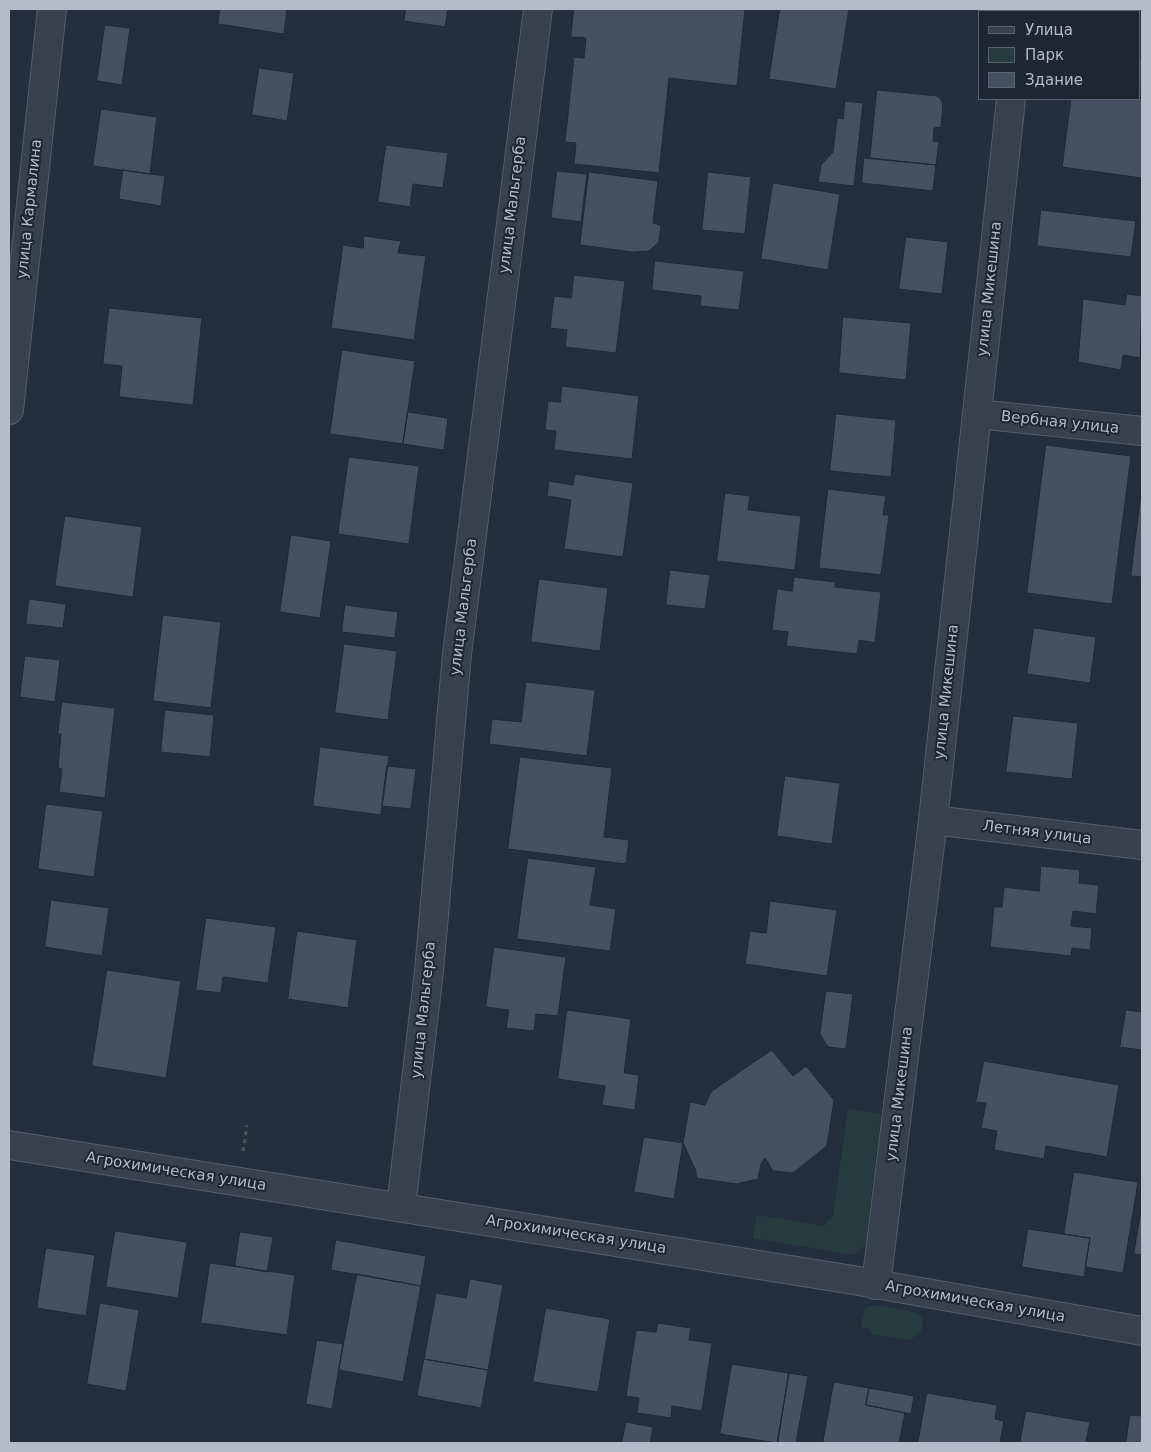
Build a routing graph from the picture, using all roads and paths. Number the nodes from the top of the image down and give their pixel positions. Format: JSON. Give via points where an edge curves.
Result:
{"nodes":[{"id":1,"x":52,"y":9,"type":"edge"},
{"id":2,"x":538,"y":9,"type":"edge"},
{"id":3,"x":1011,"y":100,"type":"edge"},
{"id":4,"x":9,"y":410,"type":"edge"},
{"id":5,"x":977,"y":414,"type":"junction"},
{"id":6,"x":1142,"y":431,"type":"edge"},
{"id":7,"x":933,"y":820,"type":"junction"},
{"id":8,"x":1142,"y":845,"type":"edge"},
{"id":9,"x":247,"y":1125,"type":"dead end"},
{"id":10,"x":9,"y":1145,"type":"edge"},
{"id":11,"x":242,"y":1152,"type":"dead end"},
{"id":12,"x":401,"y":1207,"type":"junction"},
{"id":13,"x":876,"y":1285,"type":"junction"},
{"id":14,"x":1142,"y":1331,"type":"edge"}],
"edges":[{"from":1,"to":4,"type":"street","name":"улица Кармалина"},
{"from":2,"to":12,"type":"street","name":"улица Мальгерба","via":[[458,654],[429,971]]},
{"from":3,"to":5,"type":"street","name":"улица Микешина"},
{"from":5,"to":6,"type":"street","name":"Вербная улица"},
{"from":5,"to":7,"type":"street","name":"улица Микешина"},
{"from":7,"to":8,"type":"street","name":"Летняя улица"},
{"from":7,"to":13,"type":"street","name":"улица Микешина"},
{"from":9,"to":11,"type":"path"},
{"from":10,"to":12,"type":"street","name":"Агрохимическая улица"},
{"from":12,"to":13,"type":"street","name":"Агрохимическая улица"},
{"from":13,"to":14,"type":"street","name":"Агрохимическая улица"}]}
